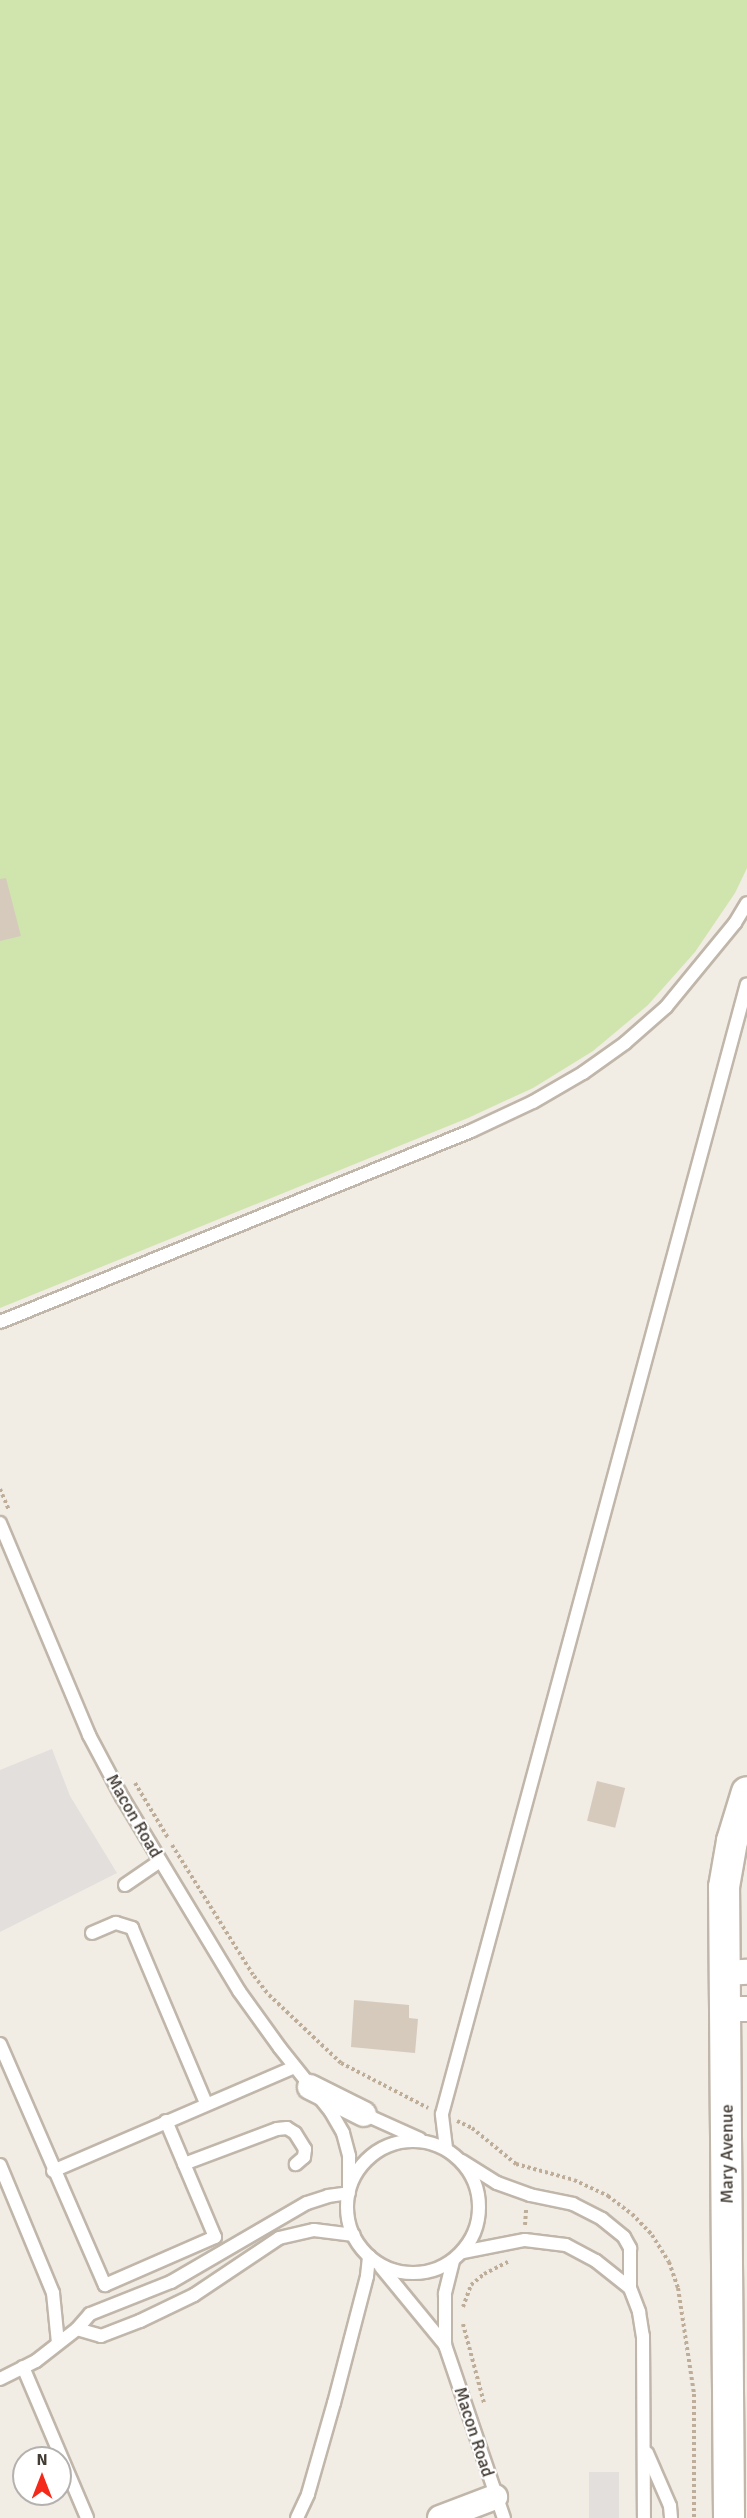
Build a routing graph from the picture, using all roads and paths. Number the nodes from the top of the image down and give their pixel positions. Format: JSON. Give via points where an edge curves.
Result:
{"nodes":[{"id":1,"x":747,"y":903,"type":"edge"},
{"id":2,"x":747,"y":984,"type":"edge"},
{"id":3,"x":0,"y":1322,"type":"edge"},
{"id":4,"x":0,"y":1489,"type":"edge"},
{"id":5,"x":9,"y":1511,"type":"dead end"},
{"id":6,"x":0,"y":1523,"type":"edge"},
{"id":7,"x":132,"y":1779,"type":"dead end"},
{"id":8,"x":747,"y":1792,"type":"edge"},
{"id":9,"x":160,"y":1861,"type":"junction"},
{"id":10,"x":125,"y":1885,"type":"dead end"},
{"id":11,"x":92,"y":1933,"type":"dead end"},
{"id":12,"x":736,"y":1972,"type":"edge"},
{"id":13,"x":737,"y":2009,"type":"edge"},
{"id":14,"x":0,"y":2044,"type":"edge"},
{"id":15,"x":294,"y":2067,"type":"junction"},
{"id":16,"x":310,"y":2087,"type":"junction"},
{"id":17,"x":206,"y":2103,"type":"junction"},
{"id":18,"x":416,"y":2104,"type":"dead end"},
{"id":19,"x":364,"y":2114,"type":"joint"},
{"id":20,"x":166,"y":2121,"type":"junction"},
{"id":21,"x":427,"y":2142,"type":"junction"},
{"id":22,"x":446,"y":2148,"type":"junction"},
{"id":23,"x":462,"y":2162,"type":"junction"},
{"id":24,"x":184,"y":2164,"type":"junction"},
{"id":25,"x":296,"y":2164,"type":"dead end"},
{"id":26,"x":0,"y":2165,"type":"edge"},
{"id":27,"x":536,"y":2170,"type":"dead end"},
{"id":28,"x":53,"y":2171,"type":"junction"},
{"id":29,"x":533,"y":2180,"type":"dead end"},
{"id":30,"x":349,"y":2190,"type":"junction"},
{"id":31,"x":354,"y":2235,"type":"junction"},
{"id":32,"x":463,"y":2252,"type":"junction"},
{"id":33,"x":373,"y":2260,"type":"junction"},
{"id":34,"x":517,"y":2260,"type":"dead end"},
{"id":35,"x":453,"y":2261,"type":"junction"},
{"id":36,"x":630,"y":2288,"type":"junction"},
{"id":37,"x":463,"y":2313,"type":"dead end"},
{"id":38,"x":462,"y":2320,"type":"dead end"},
{"id":39,"x":77,"y":2329,"type":"junction"},
{"id":40,"x":58,"y":2343,"type":"junction"},
{"id":41,"x":445,"y":2345,"type":"junction"},
{"id":42,"x":23,"y":2367,"type":"junction"},
{"id":43,"x":0,"y":2379,"type":"edge"},
{"id":44,"x":485,"y":2406,"type":"dead end"},
{"id":45,"x":644,"y":2447,"type":"junction"},
{"id":46,"x":500,"y":2507,"type":"edge"},
{"id":47,"x":87,"y":2518,"type":"edge"},
{"id":48,"x":297,"y":2518,"type":"edge"},
{"id":49,"x":440,"y":2518,"type":"edge"},
{"id":50,"x":644,"y":2518,"type":"edge"},
{"id":51,"x":671,"y":2518,"type":"edge"},
{"id":52,"x":729,"y":2518,"type":"edge"}],
"edges":[{"from":1,"to":3,"type":"lane","via":[[666,1007],[583,1073],[533,1102],[471,1131]]},
{"from":2,"to":22,"type":"lane","via":[[442,2114]]},
{"from":4,"to":5,"type":"path"},
{"from":6,"to":9,"type":"lane","name":"Macon Road","via":[[89,1735]]},
{"from":7,"to":18,"type":"path","via":[[269,1995],[341,2063]]},
{"from":8,"to":12,"type":"street","name":"Mary Avenue","via":[[732,1841],[724,1887]]},
{"from":9,"to":10,"type":"lane"},
{"from":9,"to":15,"type":"lane","name":"Macon Road","via":[[239,1991]]},
{"from":11,"to":17,"type":"lane","via":[[117,1923],[132,1928]]},
{"from":12,"to":13,"type":"street","name":"Mary Avenue"},
{"from":13,"to":52,"type":"street","name":"Mary Avenue"},
{"from":14,"to":28,"type":"lane"},
{"from":15,"to":16,"type":"lane","name":"Macon Road"},
{"from":15,"to":17,"type":"lane"},
{"from":16,"to":19,"type":"street","name":"Macon Road"},
{"from":16,"to":30,"type":"lane","name":"Macon Road","via":[[343,2133],[349,2156]]},
{"from":17,"to":20,"type":"lane"},
{"from":19,"to":21,"type":"lane","name":"Macon Road"},
{"from":20,"to":24,"type":"lane"},
{"from":20,"to":28,"type":"lane"},
{"from":21,"to":22,"type":"lane"},
{"from":21,"to":30,"type":"lane","via":[[407,2140],[379,2150],[358,2170]]},
{"from":22,"to":23,"type":"lane"},
{"from":23,"to":32,"type":"lane","via":[[474,2178],[480,2197],[477,2226]]},
{"from":23,"to":36,"type":"lane","via":[[497,2183],[573,2204],[602,2219],[624,2237],[630,2248]]},
{"from":24,"to":25,"type":"lane","via":[[286,2128],[295,2133],[305,2149],[304,2157]]},
{"from":24,"to":28,"type":"lane","via":[[215,2237],[105,2285]]},
{"from":26,"to":40,"type":"lane","via":[[53,2293]]},
{"from":27,"to":29,"type":"path"},
{"from":30,"to":31,"type":"lane","via":[[346,2209]]},
{"from":30,"to":39,"type":"lane","via":[[307,2203],[171,2282],[90,2314]]},
{"from":31,"to":33,"type":"lane"},
{"from":31,"to":39,"type":"lane","via":[[314,2230],[279,2238],[194,2295],[140,2321],[101,2336]]},
{"from":32,"to":35,"type":"lane"},
{"from":32,"to":36,"type":"lane","via":[[525,2240],[566,2245],[596,2260]]},
{"from":33,"to":35,"type":"lane","via":[[396,2271],[415,2274]]},
{"from":33,"to":41,"type":"lane"},
{"from":33,"to":48,"type":"lane","via":[[308,2494]]},
{"from":34,"to":37,"type":"path","via":[[506,2262],[471,2285]]},
{"from":35,"to":41,"type":"lane","via":[[445,2294]]},
{"from":36,"to":45,"type":"lane","via":[[643,2336]]},
{"from":38,"to":44,"type":"path"},
{"from":39,"to":40,"type":"lane"},
{"from":40,"to":42,"type":"lane"},
{"from":41,"to":46,"type":"lane","name":"Macon Road"},
{"from":42,"to":43,"type":"lane"},
{"from":42,"to":47,"type":"lane"},
{"from":45,"to":50,"type":"lane"},
{"from":45,"to":51,"type":"lane"},
{"from":46,"to":49,"type":"street"}]}
